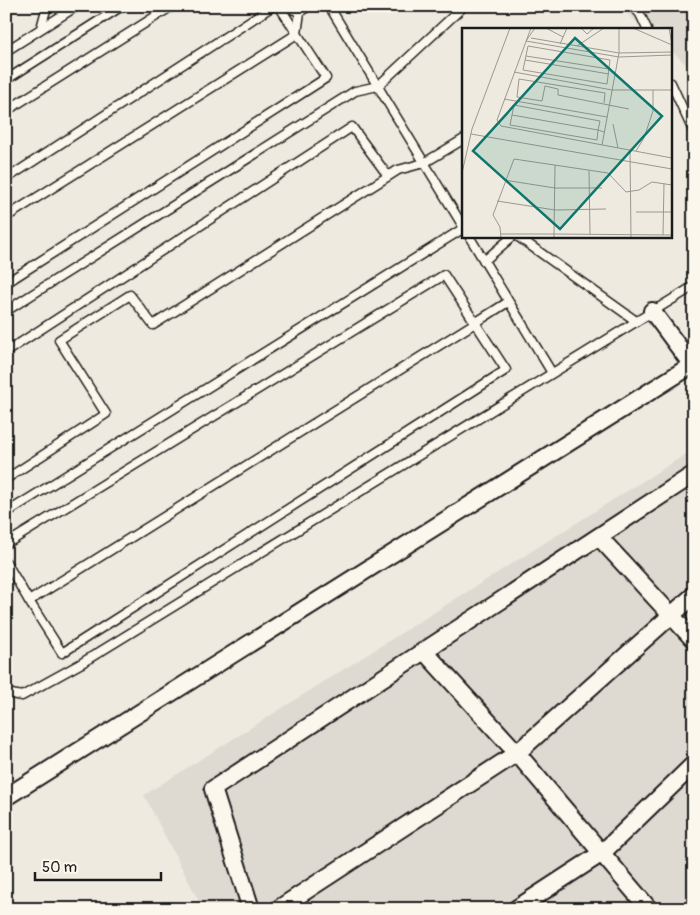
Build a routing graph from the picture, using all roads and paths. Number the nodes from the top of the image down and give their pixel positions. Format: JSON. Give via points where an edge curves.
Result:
{"nodes":[{"id":1,"x":48,"y":6,"type":"edge"},
{"id":2,"x":77,"y":6,"type":"edge"},
{"id":3,"x":122,"y":6,"type":"edge"},
{"id":4,"x":172,"y":6,"type":"edge"},
{"id":5,"x":273,"y":6,"type":"edge"},
{"id":6,"x":279,"y":6,"type":"edge"},
{"id":7,"x":284,"y":6,"type":"edge"},
{"id":8,"x":309,"y":6,"type":"edge"},
{"id":9,"x":329,"y":6,"type":"edge"},
{"id":10,"x":464,"y":6,"type":"edge"},
{"id":11,"x":634,"y":6,"type":"edge"},
{"id":12,"x":300,"y":12,"type":"junction"},
{"id":13,"x":42,"y":28,"type":"junction"},
{"id":14,"x":647,"y":28,"type":"edge"},
{"id":15,"x":297,"y":34,"type":"junction"},
{"id":16,"x":6,"y":51,"type":"edge"},
{"id":17,"x":6,"y":80,"type":"edge"},
{"id":18,"x":672,"y":85,"type":"edge"},
{"id":19,"x":378,"y":86,"type":"junction"},
{"id":20,"x":6,"y":111,"type":"edge"},
{"id":21,"x":694,"y":133,"type":"edge"},
{"id":22,"x":462,"y":140,"type":"edge"},
{"id":23,"x":424,"y":163,"type":"junction"},
{"id":24,"x":388,"y":176,"type":"junction"},
{"id":25,"x":6,"y":179,"type":"edge"},
{"id":26,"x":6,"y":217,"type":"edge"},
{"id":27,"x":462,"y":225,"type":"edge"},
{"id":28,"x":462,"y":229,"type":"edge"},
{"id":29,"x":470,"y":238,"type":"edge"},
{"id":30,"x":513,"y":238,"type":"edge"},
{"id":31,"x":518,"y":238,"type":"edge"},
{"id":32,"x":484,"y":261,"type":"junction"},
{"id":33,"x":6,"y":283,"type":"edge"},
{"id":34,"x":694,"y":286,"type":"edge"},
{"id":35,"x":508,"y":302,"type":"junction"},
{"id":36,"x":6,"y":311,"type":"edge"},
{"id":37,"x":652,"y":311,"type":"junction"},
{"id":38,"x":636,"y":321,"type":"junction"},
{"id":39,"x":475,"y":322,"type":"junction"},
{"id":40,"x":6,"y":352,"type":"edge"},
{"id":41,"x":693,"y":364,"type":"edge"},
{"id":42,"x":552,"y":373,"type":"junction"},
{"id":43,"x":694,"y":477,"type":"edge"},
{"id":44,"x":6,"y":479,"type":"edge"},
{"id":45,"x":6,"y":513,"type":"edge"},
{"id":46,"x":599,"y":537,"type":"junction"},
{"id":47,"x":6,"y":544,"type":"edge"},
{"id":48,"x":6,"y":562,"type":"edge"},
{"id":49,"x":694,"y":595,"type":"edge"},
{"id":50,"x":30,"y":601,"type":"junction"},
{"id":51,"x":671,"y":615,"type":"junction"},
{"id":52,"x":694,"y":640,"type":"edge"},
{"id":53,"x":424,"y":651,"type":"junction"},
{"id":54,"x":6,"y":692,"type":"edge"},
{"id":55,"x":517,"y":753,"type":"junction"},
{"id":56,"x":694,"y":764,"type":"edge"},
{"id":57,"x":6,"y":797,"type":"edge"},
{"id":58,"x":602,"y":853,"type":"junction"},
{"id":59,"x":251,"y":909,"type":"edge"},
{"id":60,"x":278,"y":909,"type":"edge"},
{"id":61,"x":516,"y":909,"type":"edge"},
{"id":62,"x":649,"y":909,"type":"edge"}],
"edges":[{"from":1,"to":13,"type":"lane"},
{"from":2,"to":13,"type":"lane"},
{"from":3,"to":17,"type":"lane"},
{"from":4,"to":20,"type":"lane"},
{"from":5,"to":25,"type":"lane"},
{"from":6,"to":15,"type":"lane"},
{"from":7,"to":12,"type":"lane"},
{"from":8,"to":12,"type":"lane"},
{"from":9,"to":19,"type":"lane"},
{"from":10,"to":19,"type":"lane"},
{"from":11,"to":14,"type":"lane"},
{"from":12,"to":15,"type":"lane"},
{"from":13,"to":16,"type":"lane"},
{"from":15,"to":26,"type":"lane"},
{"from":15,"to":33,"type":"lane","via":[[326,78]]},
{"from":18,"to":21,"type":"lane"},
{"from":19,"to":23,"type":"lane"},
{"from":19,"to":36,"type":"lane","via":[[355,91]]},
{"from":22,"to":23,"type":"lane"},
{"from":23,"to":24,"type":"lane"},
{"from":23,"to":27,"type":"lane"},
{"from":24,"to":40,"type":"lane","via":[[352,127]]},
{"from":24,"to":44,"type":"lane","via":[[153,325],[130,295],[59,340],[106,414]]},
{"from":28,"to":45,"type":"lane"},
{"from":29,"to":32,"type":"lane"},
{"from":30,"to":32,"type":"lane"},
{"from":31,"to":38,"type":"lane"},
{"from":32,"to":35,"type":"lane"},
{"from":34,"to":37,"type":"lane"},
{"from":35,"to":39,"type":"lane"},
{"from":35,"to":42,"type":"lane"},
{"from":37,"to":38,"type":"lane"},
{"from":37,"to":41,"type":"street"},
{"from":38,"to":42,"type":"lane"},
{"from":39,"to":47,"type":"lane","via":[[444,275]]},
{"from":39,"to":50,"type":"lane"},
{"from":39,"to":50,"type":"lane","via":[[506,370],[62,652]]},
{"from":41,"to":57,"type":"street"},
{"from":42,"to":54,"type":"lane","via":[[80,664],[22,696]]},
{"from":43,"to":46,"type":"street"},
{"from":46,"to":51,"type":"street"},
{"from":46,"to":53,"type":"street"},
{"from":48,"to":50,"type":"lane"},
{"from":49,"to":51,"type":"street"},
{"from":51,"to":52,"type":"street"},
{"from":51,"to":55,"type":"street"},
{"from":53,"to":55,"type":"street"},
{"from":53,"to":59,"type":"street","via":[[213,789]]},
{"from":55,"to":58,"type":"street"},
{"from":55,"to":60,"type":"street"},
{"from":56,"to":58,"type":"street"},
{"from":58,"to":61,"type":"street"},
{"from":58,"to":62,"type":"street"}]}
